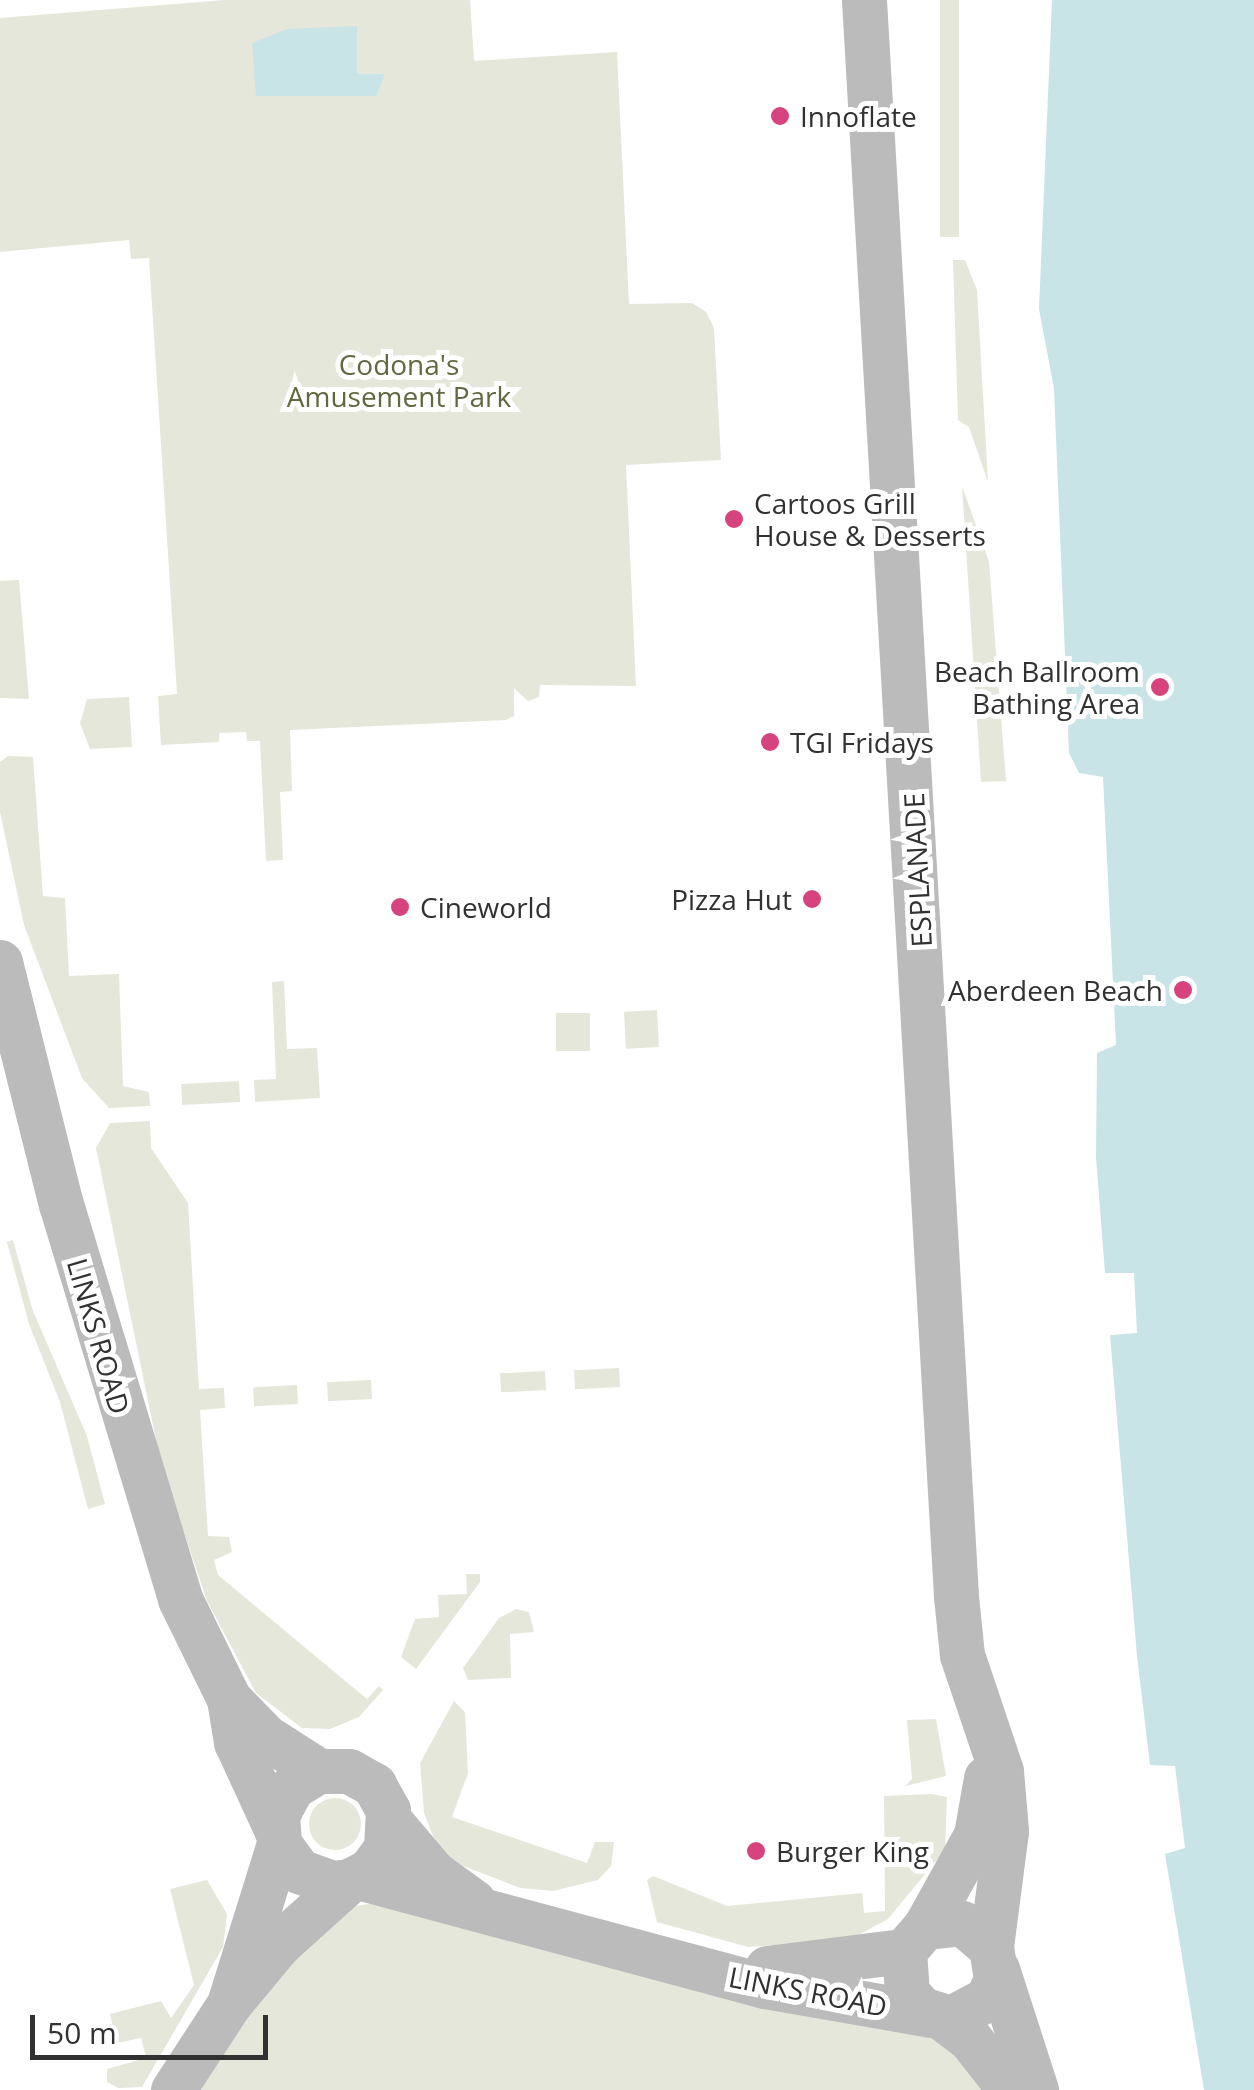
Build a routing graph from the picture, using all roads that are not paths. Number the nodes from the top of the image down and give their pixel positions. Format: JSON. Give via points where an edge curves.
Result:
{"nodes":[{"id":1,"x":864,"y":0,"type":"edge"},
{"id":2,"x":0,"y":962,"type":"edge"},
{"id":3,"x":230,"y":1699,"type":"junction"},
{"id":4,"x":989,"y":1736,"type":"junction"},
{"id":5,"x":319,"y":1771,"type":"junction"},
{"id":6,"x":390,"y":1820,"type":"junction"},
{"id":7,"x":278,"y":1837,"type":"junction"},
{"id":8,"x":354,"y":1879,"type":"junction"},
{"id":9,"x":484,"y":1908,"type":"junction"},
{"id":10,"x":914,"y":1939,"type":"junction"},
{"id":11,"x":994,"y":1958,"type":"junction"},
{"id":12,"x":685,"y":1964,"type":"junction"},
{"id":13,"x":229,"y":2004,"type":"junction"},
{"id":14,"x":936,"y":2016,"type":"junction"},
{"id":15,"x":172,"y":2090,"type":"edge"},
{"id":16,"x":1010,"y":2090,"type":"edge"},
{"id":17,"x":1036,"y":2090,"type":"edge"}],
"edges":[{"from":1,"to":4,"type":"street","name":"ESPLANADE","via":[[956,1596],[962,1655]]},
{"from":2,"to":3,"type":"street","name":"LINKS ROAD","via":[[152,1518],[180,1599]]},
{"from":3,"to":5,"type":"street","name":"LINKS ROAD","via":[[266,1736]]},
{"from":3,"to":7,"type":"street","name":"LINKS ROAD","via":[[236,1742]]},
{"from":4,"to":10,"type":"street","name":"ESPLANADE","via":[[976,1834]]},
{"from":4,"to":11,"type":"street","name":"ESPLANADE","via":[[1001,1770],[1006,1831]]},
{"from":5,"to":6,"type":"street","via":[[362,1776],[383,1796]]},
{"from":5,"to":7,"type":"street","via":[[282,1800]]},
{"from":6,"to":8,"type":"street","via":[[380,1860]]},
{"from":6,"to":9,"type":"street","name":"LINKS ROAD","via":[[434,1874]]},
{"from":7,"to":8,"type":"street","via":[[299,1871],[332,1883]]},
{"from":7,"to":13,"type":"street"},
{"from":8,"to":9,"type":"street","name":"LINKS ROAD"},
{"from":8,"to":13,"type":"street","via":[[288,1935]]},
{"from":9,"to":12,"type":"street","name":"LINKS ROAD"},
{"from":10,"to":11,"type":"street","via":[[962,1923]]},
{"from":10,"to":12,"type":"street","name":"LINKS ROAD","via":[[786,1969]]},
{"from":10,"to":14,"type":"street","via":[[902,1983]]},
{"from":11,"to":14,"type":"street","via":[[980,2006]]},
{"from":11,"to":17,"type":"street","name":"ESPLANADE"},
{"from":12,"to":14,"type":"street","name":"LINKS ROAD","via":[[765,1986]]},
{"from":13,"to":15,"type":"street"},
{"from":14,"to":16,"type":"street","via":[[970,2038]]}]}
